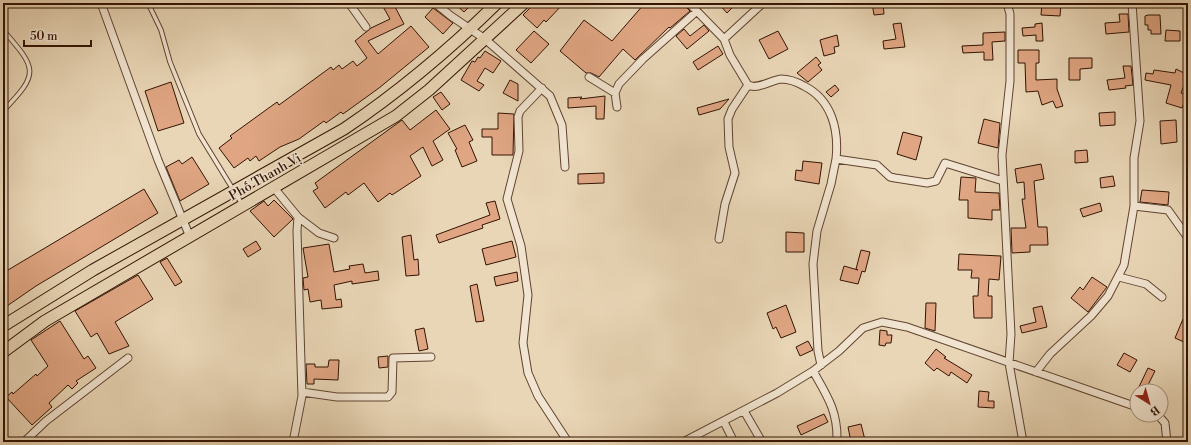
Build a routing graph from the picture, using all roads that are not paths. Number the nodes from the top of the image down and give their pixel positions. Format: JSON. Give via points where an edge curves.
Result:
{"nodes":[{"id":1,"x":101,"y":3,"type":"edge"},
{"id":2,"x":148,"y":3,"type":"edge"},
{"id":3,"x":349,"y":3,"type":"edge"},
{"id":4,"x":435,"y":3,"type":"edge"},
{"id":5,"x":497,"y":3,"type":"edge"},
{"id":6,"x":524,"y":3,"type":"edge"},
{"id":7,"x":689,"y":3,"type":"edge"},
{"id":8,"x":763,"y":3,"type":"edge"},
{"id":9,"x":1007,"y":3,"type":"edge"},
{"id":10,"x":1132,"y":3,"type":"edge"},
{"id":11,"x":697,"y":11,"type":"junction"},
{"id":12,"x":366,"y":27,"type":"dead end"},
{"id":13,"x":470,"y":29,"type":"junction"},
{"id":14,"x":3,"y":30,"type":"edge"},
{"id":15,"x":485,"y":39,"type":"junction"},
{"id":16,"x":724,"y":39,"type":"junction"},
{"id":17,"x":589,"y":77,"type":"dead end"},
{"id":18,"x":748,"y":85,"type":"junction"},
{"id":19,"x":542,"y":88,"type":"junction"},
{"id":20,"x":615,"y":93,"type":"junction"},
{"id":21,"x":617,"y":107,"type":"dead end"},
{"id":22,"x":3,"y":111,"type":"edge"},
{"id":23,"x":836,"y":159,"type":"junction"},
{"id":24,"x":566,"y":167,"type":"dead end"},
{"id":25,"x":1003,"y":181,"type":"junction"},
{"id":26,"x":275,"y":188,"type":"junction"},
{"id":27,"x":233,"y":190,"type":"junction"},
{"id":28,"x":242,"y":205,"type":"junction"},
{"id":29,"x":1134,"y":206,"type":"junction"},
{"id":30,"x":298,"y":217,"type":"junction"},
{"id":31,"x":182,"y":220,"type":"junction"},
{"id":32,"x":190,"y":237,"type":"junction"},
{"id":33,"x":334,"y":238,"type":"dead end"},
{"id":34,"x":1188,"y":238,"type":"edge"},
{"id":35,"x":719,"y":239,"type":"dead end"},
{"id":36,"x":1119,"y":277,"type":"junction"},
{"id":37,"x":1162,"y":297,"type":"dead end"},
{"id":38,"x":3,"y":326,"type":"edge"},
{"id":39,"x":3,"y":352,"type":"edge"},
{"id":40,"x":431,"y":357,"type":"dead end"},
{"id":41,"x":128,"y":358,"type":"dead end"},
{"id":42,"x":1009,"y":363,"type":"junction"},
{"id":43,"x":821,"y":365,"type":"junction"},
{"id":44,"x":813,"y":371,"type":"junction"},
{"id":45,"x":1036,"y":372,"type":"junction"},
{"id":46,"x":302,"y":392,"type":"junction"},
{"id":47,"x":1129,"y":404,"type":"edge"},
{"id":48,"x":744,"y":411,"type":"junction"},
{"id":49,"x":724,"y":422,"type":"junction"},
{"id":50,"x":1165,"y":423,"type":"edge"},
{"id":51,"x":24,"y":442,"type":"edge"},
{"id":52,"x":293,"y":442,"type":"edge"},
{"id":53,"x":568,"y":442,"type":"edge"},
{"id":54,"x":683,"y":442,"type":"edge"},
{"id":55,"x":734,"y":442,"type":"edge"},
{"id":56,"x":762,"y":442,"type":"edge"},
{"id":57,"x":837,"y":442,"type":"edge"},
{"id":58,"x":1023,"y":442,"type":"edge"},
{"id":59,"x":1167,"y":442,"type":"edge"}],
"edges":[{"from":1,"to":31,"type":"street"},
{"from":2,"to":27,"type":"lane","via":[[161,30],[170,62],[199,134]]},
{"from":3,"to":12,"type":"street"},
{"from":4,"to":13,"type":"street"},
{"from":5,"to":13,"type":"main road","name":"Phố Thanh Vị"},
{"from":6,"to":15,"type":"main road","name":"Phố Thanh Vị"},
{"from":7,"to":11,"type":"street"},
{"from":8,"to":16,"type":"street"},
{"from":9,"to":25,"type":"street","via":[[1010,14],[1010,80],[1002,155]]},
{"from":10,"to":29,"type":"street","via":[[1140,121],[1134,158]]},
{"from":11,"to":16,"type":"street"},
{"from":11,"to":20,"type":"street","via":[[643,59],[619,84]]},
{"from":13,"to":15,"type":"street"},
{"from":13,"to":27,"type":"main road","name":"Phố Thanh Vị","via":[[383,103],[344,129]]},
{"from":14,"to":22,"type":"lane","via":[[25,55],[30,67],[30,77],[25,87]]},
{"from":15,"to":19,"type":"street"},
{"from":15,"to":26,"type":"main road","name":"Phố Thanh Vị","via":[[396,116]]},
{"from":16,"to":18,"type":"street","via":[[730,55]]},
{"from":17,"to":20,"type":"street"},
{"from":18,"to":23,"type":"street","via":[[754,87],[782,79],[797,82],[816,93],[825,102],[833,117]]},
{"from":18,"to":35,"type":"street","via":[[728,119],[729,147],[735,173],[724,204]]},
{"from":19,"to":24,"type":"street","via":[[554,103],[562,126]]},
{"from":19,"to":53,"type":"street","via":[[520,111],[518,117],[519,151],[507,199],[521,246],[528,296],[523,343],[528,373],[538,396]]},
{"from":20,"to":21,"type":"street"},
{"from":23,"to":25,"type":"street","via":[[877,165],[890,177],[926,183],[936,181],[945,163]]},
{"from":23,"to":43,"type":"street","via":[[817,231],[813,264]]},
{"from":25,"to":42,"type":"street","via":[[1011,334]]},
{"from":26,"to":28,"type":"main road","name":"Phố Thanh Vị"},
{"from":26,"to":30,"type":"street"},
{"from":27,"to":28,"type":"lane"},
{"from":27,"to":31,"type":"main road","name":"Phố Thanh Vị"},
{"from":28,"to":32,"type":"main road","name":"Phố Thanh Vị"},
{"from":29,"to":34,"type":"street","via":[[1168,210]]},
{"from":29,"to":36,"type":"street","via":[[1124,265]]},
{"from":30,"to":33,"type":"street","via":[[319,232]]},
{"from":30,"to":46,"type":"street","via":[[296,231]]},
{"from":31,"to":32,"type":"street"},
{"from":31,"to":38,"type":"main road","name":"Phố Thanh Vị","via":[[93,270]]},
{"from":32,"to":39,"type":"main road","name":"Phố Thanh Vị","via":[[45,321]]},
{"from":36,"to":37,"type":"street","via":[[1146,284]]},
{"from":36,"to":45,"type":"street","via":[[1101,307],[1065,338]]},
{"from":40,"to":46,"type":"street","via":[[393,358],[392,392],[388,397],[338,397]]},
{"from":41,"to":51,"type":"street","via":[[68,403]]},
{"from":42,"to":43,"type":"street","via":[[907,327],[882,322],[863,328]]},
{"from":42,"to":45,"type":"street"},
{"from":42,"to":58,"type":"street"},
{"from":43,"to":44,"type":"street"},
{"from":44,"to":48,"type":"street"},
{"from":44,"to":57,"type":"street","via":[[832,405],[838,424]]},
{"from":45,"to":47,"type":"street"},
{"from":46,"to":52,"type":"street"},
{"from":48,"to":49,"type":"street"},
{"from":48,"to":56,"type":"street"},
{"from":49,"to":54,"type":"street"},
{"from":49,"to":55,"type":"street"},
{"from":50,"to":59,"type":"street"}]}
